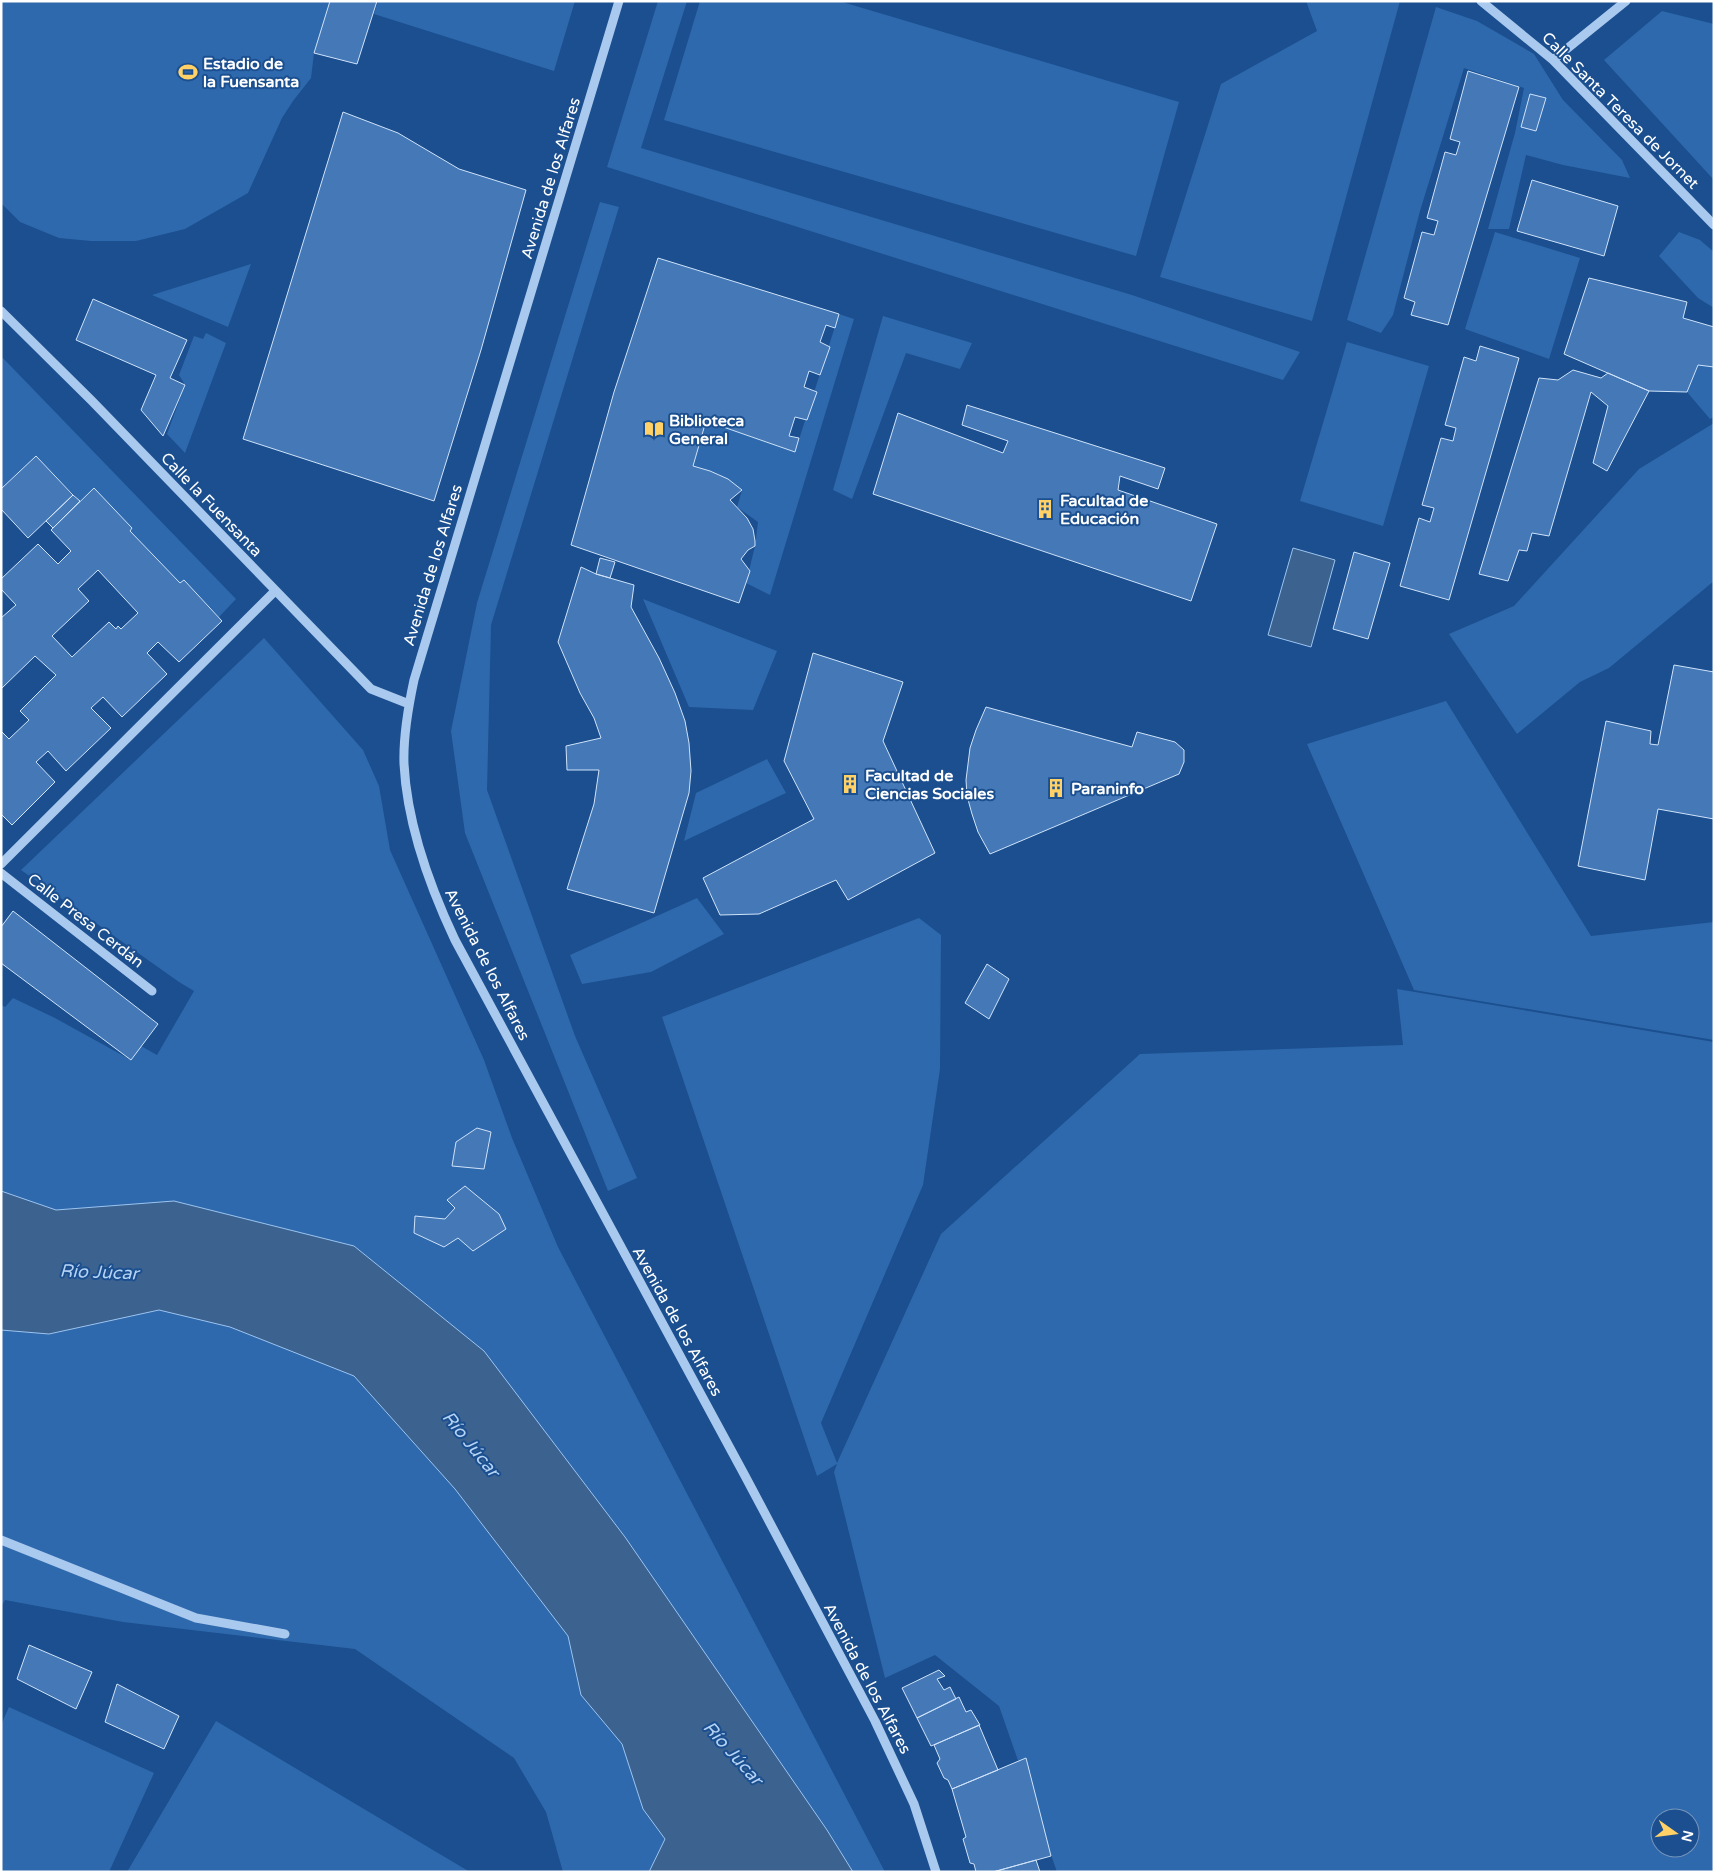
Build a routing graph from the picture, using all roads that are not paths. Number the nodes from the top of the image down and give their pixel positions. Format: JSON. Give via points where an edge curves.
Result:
{"nodes":[{"id":1,"x":619,"y":1,"type":"edge"},
{"id":2,"x":1481,"y":1,"type":"edge"},
{"id":3,"x":1626,"y":1,"type":"edge"},
{"id":4,"x":1553,"y":60,"type":"junction"},
{"id":5,"x":1714,"y":225,"type":"edge"},
{"id":6,"x":1,"y":311,"type":"edge"},
{"id":7,"x":275,"y":591,"type":"junction"},
{"id":8,"x":409,"y":704,"type":"junction"},
{"id":9,"x":1,"y":864,"type":"edge"},
{"id":10,"x":1,"y":873,"type":"edge"},
{"id":11,"x":152,"y":992,"type":"dead end"},
{"id":12,"x":1,"y":1540,"type":"edge"},
{"id":13,"x":285,"y":1634,"type":"dead end"},
{"id":14,"x":936,"y":1872,"type":"edge"}],
"edges":[{"from":1,"to":8,"type":"street","name":"Avenida de los Alfares","via":[[428,628]]},
{"from":2,"to":4,"type":"street","name":"Calle Santa Teresa de Jornet"},
{"from":3,"to":4,"type":"street"},
{"from":4,"to":5,"type":"street","name":"Calle Santa Teresa de Jornet"},
{"from":6,"to":7,"type":"street","name":"Calle la Fuensanta"},
{"from":7,"to":8,"type":"street","name":"Calle la Fuensanta","via":[[371,689]]},
{"from":7,"to":9,"type":"street"},
{"from":8,"to":14,"type":"street","name":"Avenida de los Alfares","via":[[404,749],[407,793],[440,910],[875,1721],[914,1804]]},
{"from":10,"to":11,"type":"street","name":"Calle Presa Cerdán"},
{"from":12,"to":13,"type":"street","via":[[196,1618]]}]}
